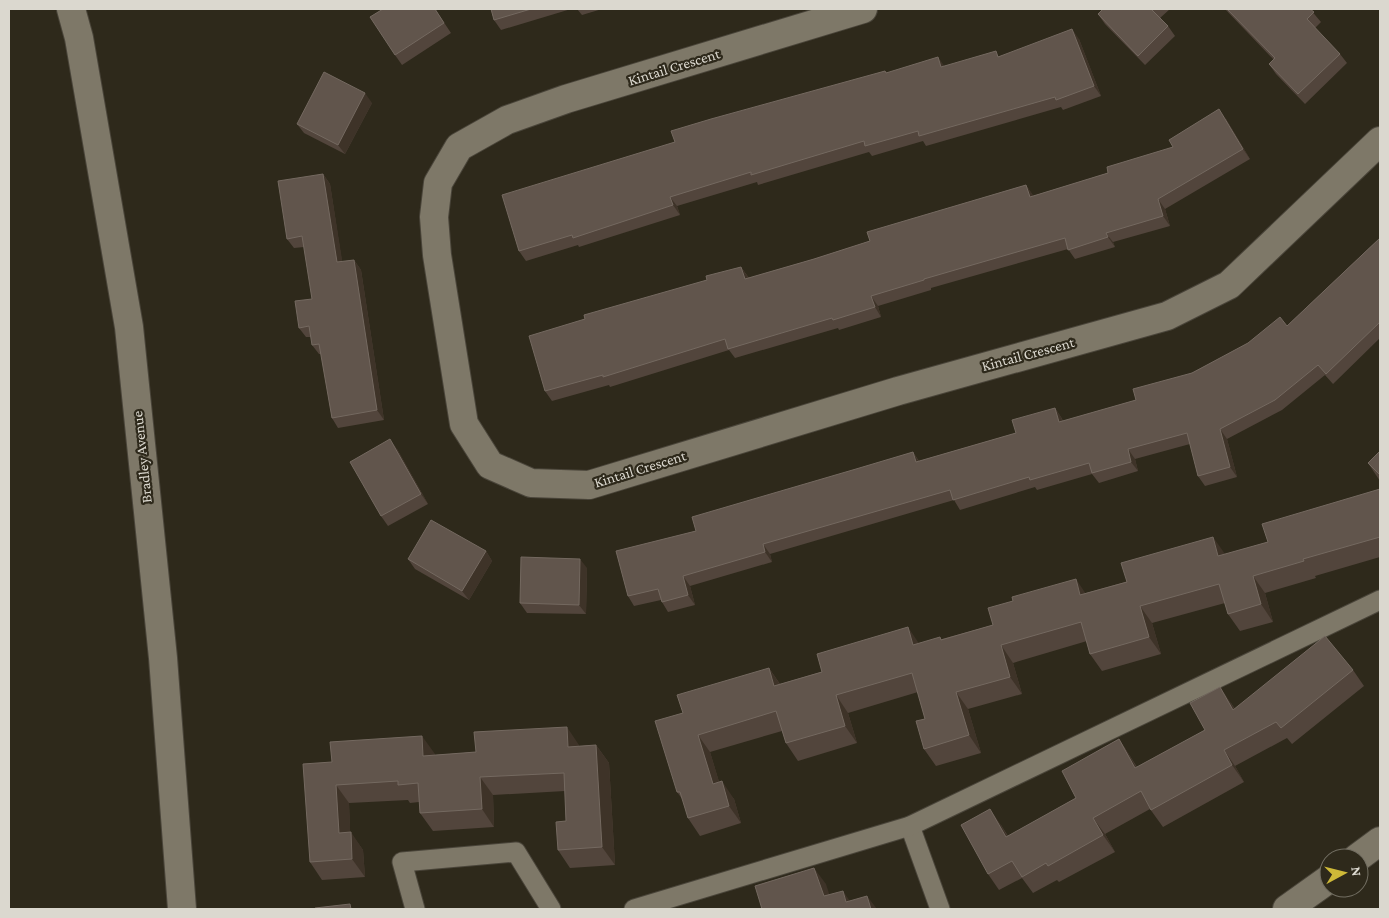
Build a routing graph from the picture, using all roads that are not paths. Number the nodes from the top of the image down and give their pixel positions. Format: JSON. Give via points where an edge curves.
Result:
{"nodes":[{"id":1,"x":71,"y":9,"type":"edge"},
{"id":2,"x":863,"y":9,"type":"edge"},
{"id":3,"x":1380,"y":141,"type":"edge"},
{"id":4,"x":1380,"y":600,"type":"edge"},
{"id":5,"x":910,"y":826,"type":"junction"},
{"id":6,"x":1380,"y":841,"type":"edge"},
{"id":7,"x":1369,"y":849,"type":"edge"},
{"id":8,"x":1319,"y":886,"type":"edge"},
{"id":9,"x":182,"y":909,"type":"edge"},
{"id":10,"x":415,"y":909,"type":"edge"},
{"id":11,"x":551,"y":909,"type":"edge"},
{"id":12,"x":634,"y":909,"type":"edge"},
{"id":13,"x":940,"y":909,"type":"edge"},
{"id":14,"x":1287,"y":909,"type":"edge"}],
"edges":[{"from":1,"to":9,"type":"street","name":"Bradley Avenue","via":[[81,47],[129,327],[162,658]]},
{"from":2,"to":3,"type":"street","name":"Kintail Crescent","via":[[507,120],[459,146],[438,183],[434,217],[437,255],[464,424],[490,465],[531,483],[589,485],[898,390],[1167,316],[1230,285]]},
{"from":4,"to":5,"type":"lane"},
{"from":5,"to":12,"type":"lane"},
{"from":5,"to":13,"type":"lane"},
{"from":6,"to":7,"type":"street"},
{"from":8,"to":14,"type":"street"},
{"from":10,"to":11,"type":"lane","via":[[402,862],[516,852]]}]}
